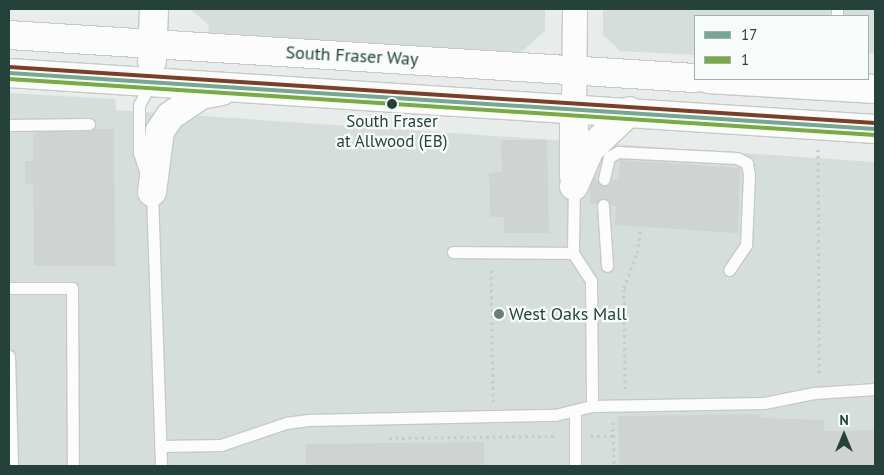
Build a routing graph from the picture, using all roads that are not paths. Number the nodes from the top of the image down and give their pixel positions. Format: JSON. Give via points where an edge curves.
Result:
{"nodes":[{"id":1,"x":154,"y":9,"type":"edge"},
{"id":2,"x":575,"y":9,"type":"edge"},
{"id":3,"x":9,"y":34,"type":"edge"},
{"id":4,"x":153,"y":43,"type":"junction"},
{"id":5,"x":572,"y":70,"type":"junction"},
{"id":6,"x":9,"y":73,"type":"edge"},
{"id":7,"x":694,"y":78,"type":"edge"},
{"id":8,"x":152,"y":80,"type":"junction"},
{"id":9,"x":725,"y":80,"type":"edge"},
{"id":10,"x":240,"y":87,"type":"junction"},
{"id":11,"x":875,"y":89,"type":"edge"},
{"id":12,"x":574,"y":107,"type":"junction"},
{"id":13,"x":630,"y":111,"type":"junction"},
{"id":14,"x":88,"y":124,"type":"dead end"},
{"id":15,"x":9,"y":125,"type":"edge"},
{"id":16,"x":875,"y":129,"type":"edge"},
{"id":17,"x":604,"y":179,"type":"dead end"},
{"id":18,"x":574,"y":186,"type":"junction"},
{"id":19,"x":152,"y":192,"type":"junction"},
{"id":20,"x":603,"y":205,"type":"dead end"},
{"id":21,"x":453,"y":252,"type":"dead end"},
{"id":22,"x":573,"y":253,"type":"junction"},
{"id":23,"x":607,"y":266,"type":"dead end"},
{"id":24,"x":730,"y":270,"type":"dead end"},
{"id":25,"x":9,"y":288,"type":"edge"},
{"id":26,"x":9,"y":356,"type":"edge"},
{"id":27,"x":875,"y":389,"type":"edge"},
{"id":28,"x":592,"y":406,"type":"junction"},
{"id":29,"x":575,"y":411,"type":"junction"},
{"id":30,"x":160,"y":446,"type":"junction"},
{"id":31,"x":12,"y":466,"type":"edge"},
{"id":32,"x":73,"y":466,"type":"edge"},
{"id":33,"x":161,"y":466,"type":"edge"},
{"id":34,"x":575,"y":466,"type":"edge"}],
"edges":[{"from":1,"to":4,"type":"main road"},
{"from":2,"to":5,"type":"street"},
{"from":3,"to":4,"type":"main road","name":"South Fraser Way"},
{"from":4,"to":5,"type":"main road","name":"South Fraser Way"},
{"from":4,"to":8,"type":"main road"},
{"from":5,"to":7,"type":"main road","name":"South Fraser Way"},
{"from":5,"to":12,"type":"street"},
{"from":6,"to":8,"type":"main road"},
{"from":8,"to":10,"type":"main road"},
{"from":8,"to":19,"type":"lane","via":[[139,105],[139,153]]},
{"from":9,"to":11,"type":"main road"},
{"from":10,"to":12,"type":"main road"},
{"from":10,"to":19,"type":"main road","via":[[201,96],[170,116],[160,131]]},
{"from":12,"to":13,"type":"main road"},
{"from":12,"to":18,"type":"main road"},
{"from":13,"to":16,"type":"main road"},
{"from":13,"to":18,"type":"main road","via":[[590,149]]},
{"from":14,"to":15,"type":"lane"},
{"from":17,"to":24,"type":"lane","via":[[609,157],[618,152],[738,158],[747,163],[750,174],[746,245]]},
{"from":18,"to":22,"type":"lane"},
{"from":19,"to":30,"type":"lane"},
{"from":20,"to":23,"type":"lane"},
{"from":21,"to":22,"type":"lane"},
{"from":22,"to":28,"type":"lane","via":[[590,281]]},
{"from":25,"to":32,"type":"lane","via":[[72,288]]},
{"from":26,"to":31,"type":"lane"},
{"from":27,"to":28,"type":"lane","via":[[814,393],[764,403]]},
{"from":28,"to":29,"type":"lane"},
{"from":29,"to":30,"type":"lane","via":[[555,416],[308,420],[286,423],[221,446]]},
{"from":29,"to":34,"type":"lane"},
{"from":30,"to":33,"type":"lane"}]}
